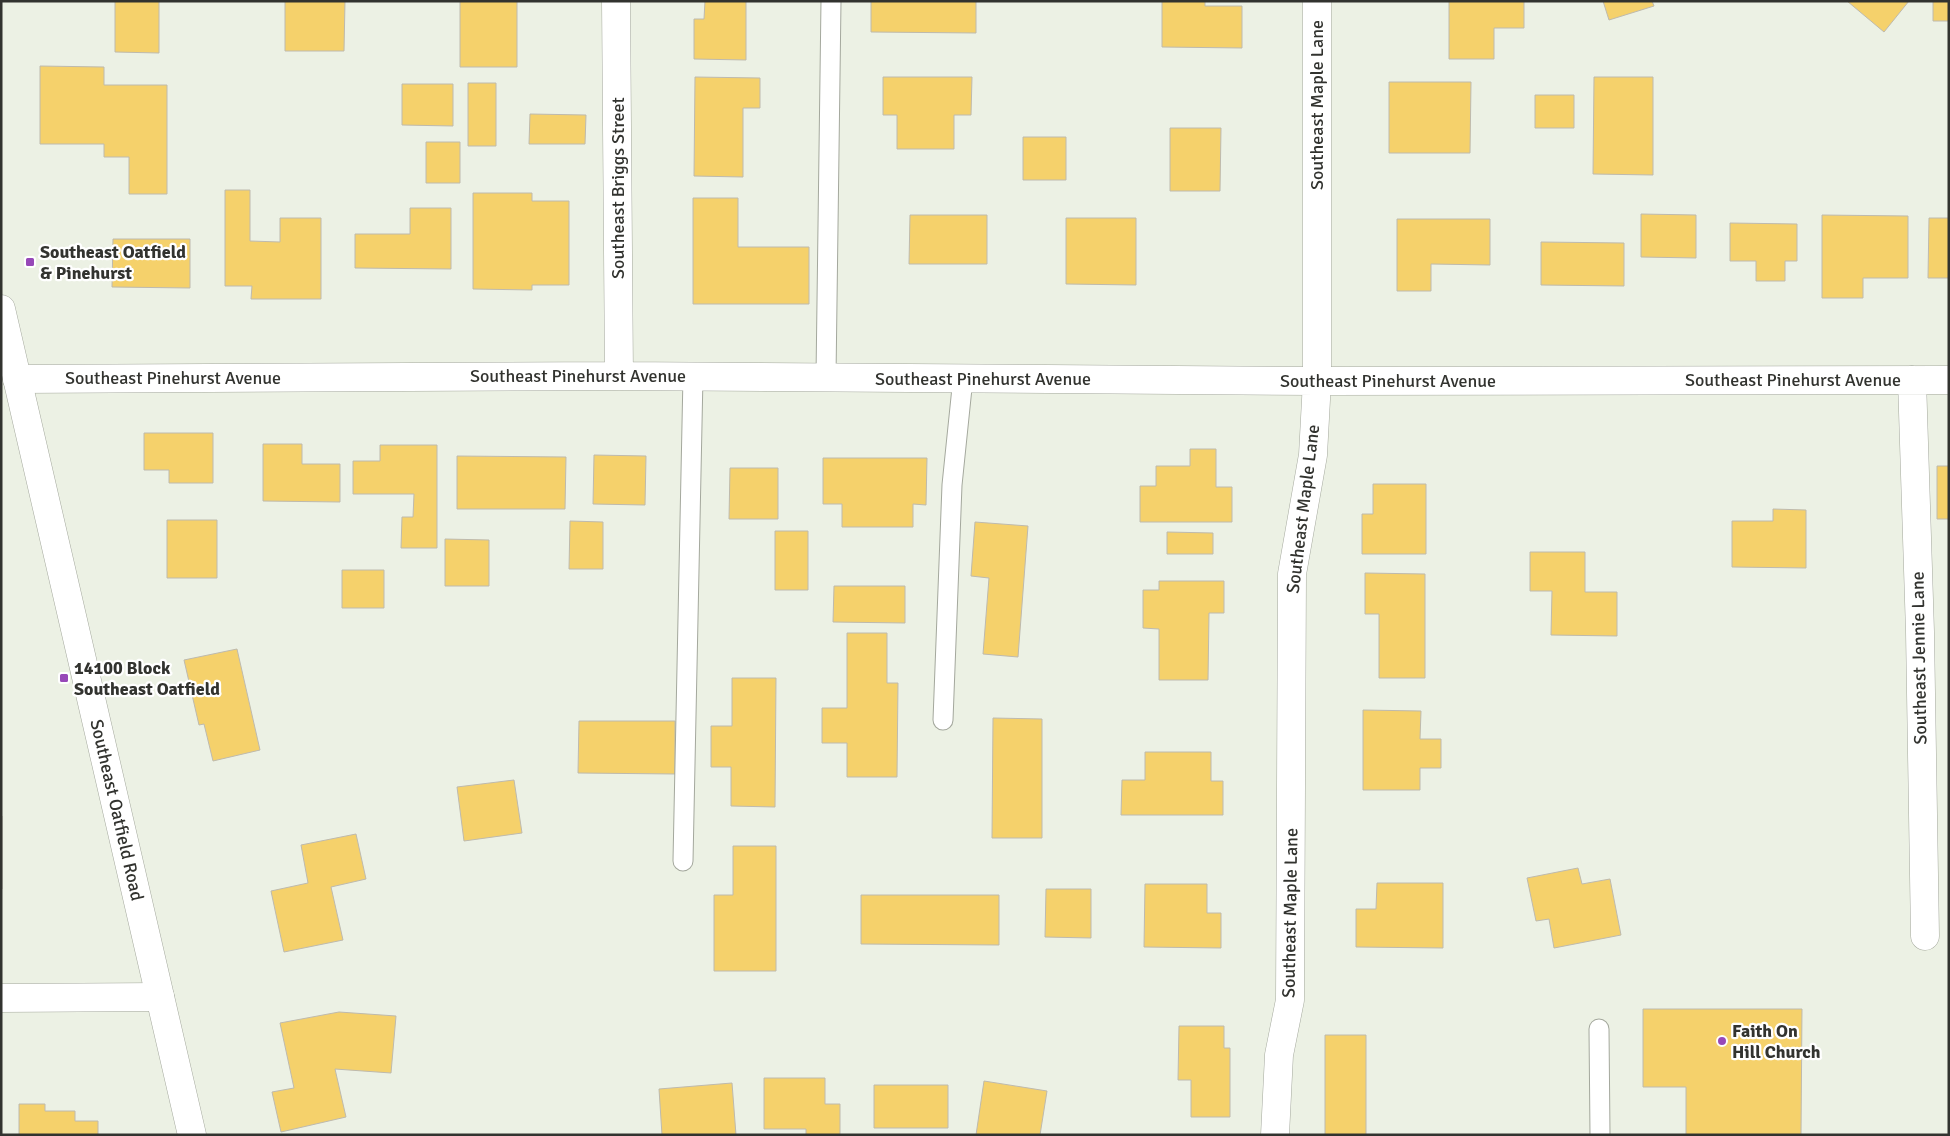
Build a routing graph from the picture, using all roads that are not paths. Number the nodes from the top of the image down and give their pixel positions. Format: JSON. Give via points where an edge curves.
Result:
{"nodes":[{"id":1,"x":616,"y":1,"type":"edge"},
{"id":2,"x":831,"y":1,"type":"edge"},
{"id":3,"x":1317,"y":1,"type":"edge"},
{"id":4,"x":1,"y":309,"type":"edge"},
{"id":5,"x":619,"y":376,"type":"junction"},
{"id":6,"x":692,"y":376,"type":"junction"},
{"id":7,"x":826,"y":377,"type":"junction"},
{"id":8,"x":963,"y":378,"type":"junction"},
{"id":9,"x":18,"y":379,"type":"junction"},
{"id":10,"x":1912,"y":380,"type":"junction"},
{"id":11,"x":1949,"y":380,"type":"edge"},
{"id":12,"x":1317,"y":381,"type":"junction"},
{"id":13,"x":943,"y":720,"type":"dead end"},
{"id":14,"x":683,"y":861,"type":"dead end"},
{"id":15,"x":1925,"y":936,"type":"dead end"},
{"id":16,"x":160,"y":997,"type":"junction"},
{"id":17,"x":1,"y":998,"type":"edge"},
{"id":18,"x":1599,"y":1029,"type":"dead end"},
{"id":19,"x":192,"y":1135,"type":"edge"},
{"id":20,"x":1275,"y":1135,"type":"edge"},
{"id":21,"x":1600,"y":1135,"type":"edge"}],
"edges":[{"from":1,"to":5,"type":"street","name":"Southeast Briggs Street"},
{"from":2,"to":7,"type":"lane"},
{"from":3,"to":12,"type":"street","name":"Southeast Maple Lane"},
{"from":4,"to":9,"type":"street","name":"Southeast Oatfield Road"},
{"from":5,"to":6,"type":"street","name":"Southeast Pinehurst Avenue"},
{"from":5,"to":9,"type":"street","name":"Southeast Pinehurst Avenue"},
{"from":6,"to":7,"type":"street","name":"Southeast Pinehurst Avenue"},
{"from":6,"to":14,"type":"lane"},
{"from":7,"to":8,"type":"street","name":"Southeast Pinehurst Avenue"},
{"from":8,"to":12,"type":"street","name":"Southeast Pinehurst Avenue"},
{"from":8,"to":13,"type":"lane","via":[[952,485]]},
{"from":9,"to":16,"type":"street","name":"Southeast Oatfield Road"},
{"from":10,"to":11,"type":"street","name":"Southeast Pinehurst Avenue"},
{"from":10,"to":12,"type":"street","name":"Southeast Pinehurst Avenue"},
{"from":10,"to":15,"type":"street","name":"Southeast Jennie Lane"},
{"from":12,"to":20,"type":"street","name":"Southeast Maple Lane","via":[[1313,455],[1292,574],[1290,1000],[1279,1055]]},
{"from":16,"to":17,"type":"street"},
{"from":16,"to":19,"type":"street","name":"Southeast Oatfield Road"},
{"from":18,"to":21,"type":"lane"}]}
